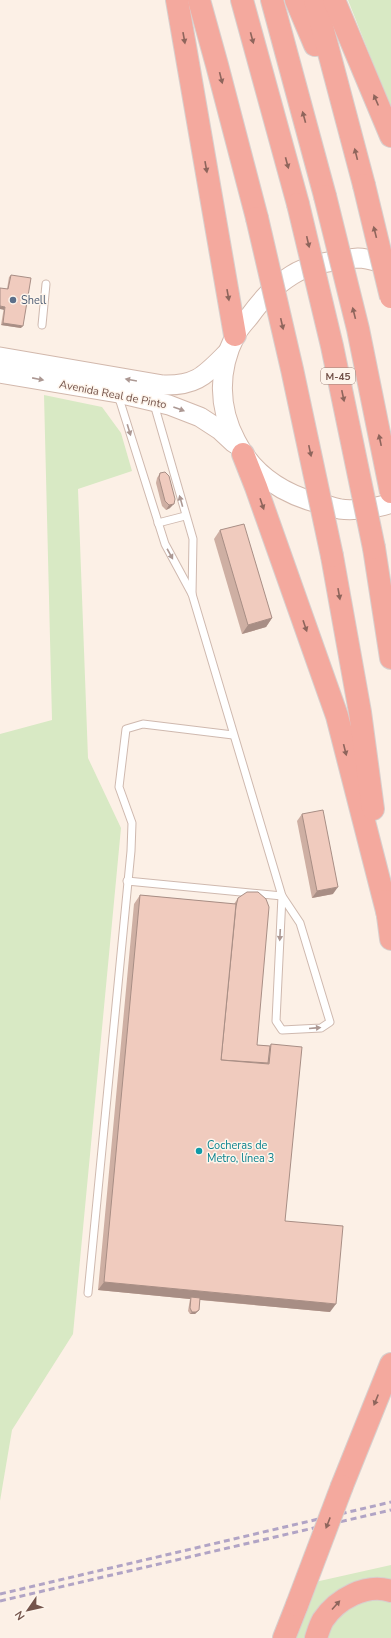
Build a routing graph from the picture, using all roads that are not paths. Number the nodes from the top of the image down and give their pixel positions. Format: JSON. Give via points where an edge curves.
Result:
{"nodes":[{"id":1,"x":177,"y":0,"type":"edge"},
{"id":2,"x":199,"y":0,"type":"edge"},
{"id":3,"x":242,"y":0,"type":"edge"},
{"id":4,"x":272,"y":0,"type":"edge"},
{"id":5,"x":296,"y":0,"type":"edge"},
{"id":6,"x":315,"y":0,"type":"edge"},
{"id":7,"x":334,"y":0,"type":"edge"},
{"id":8,"x":348,"y":124,"type":"junction"},
{"id":9,"x":391,"y":136,"type":"edge"},
{"id":10,"x":391,"y":265,"type":"edge"},
{"id":11,"x":46,"y":284,"type":"dead end"},
{"id":12,"x":391,"y":297,"type":"edge"},
{"id":13,"x":42,"y":325,"type":"dead end"},
{"id":14,"x":232,"y":344,"type":"junction"},
{"id":15,"x":2,"y":370,"type":"edge"},
{"id":16,"x":118,"y":393,"type":"junction"},
{"id":17,"x":153,"y":401,"type":"junction"},
{"id":18,"x":241,"y":451,"type":"junction"},
{"id":19,"x":391,"y":492,"type":"edge"},
{"id":20,"x":391,"y":503,"type":"edge"},
{"id":21,"x":185,"y":516,"type":"junction"},
{"id":22,"x":158,"y":523,"type":"junction"},
{"id":23,"x":192,"y":594,"type":"junction"},
{"id":24,"x":391,"y":658,"type":"edge"},
{"id":25,"x":233,"y":735,"type":"junction"},
{"id":26,"x":127,"y":881,"type":"junction"},
{"id":27,"x":282,"y":896,"type":"junction"},
{"id":28,"x":388,"y":914,"type":"junction"},
{"id":29,"x":391,"y":939,"type":"edge"},
{"id":30,"x":88,"y":1293,"type":"dead end"},
{"id":31,"x":391,"y":1364,"type":"edge"},
{"id":32,"x":391,"y":1592,"type":"edge"},
{"id":33,"x":284,"y":1638,"type":"edge"},
{"id":34,"x":316,"y":1638,"type":"edge"}],
"edges":[{"from":1,"to":14,"type":"highway","one_way":true},
{"from":2,"to":28,"type":"highway","one_way":true,"bridge":true,"via":[[257,218],[332,556],[360,712]]},
{"from":3,"to":24,"type":"highway","number":"M-45","one_way":true,"bridge":true,"via":[[298,204],[332,346],[374,548]]},
{"from":19,"to":4,"type":"highway","number":"M-45","one_way":true,"bridge":true,"via":[[358,329]]},
{"from":5,"to":8,"type":"highway"},
{"from":6,"to":8,"type":"highway"},
{"from":9,"to":7,"type":"highway","one_way":true},
{"from":12,"to":8,"type":"highway","one_way":true,"bridge":true},
{"from":10,"to":14,"type":"main road","via":[[360,258],[327,261],[293,274],[264,296]]},
{"from":11,"to":13,"type":"lane"},
{"from":14,"to":15,"type":"main road","name":"Avenida Real de Pinto","one_way":true,"via":[[203,376],[192,382],[174,386]]},
{"from":14,"to":18,"type":"main road","via":[[222,378],[222,399],[226,421]]},
{"from":15,"to":16,"type":"main road","name":"Avenida Real de Pinto","one_way":true},
{"from":16,"to":17,"type":"main road","name":"Avenida Real de Pinto"},
{"from":16,"to":22,"type":"lane","one_way":true},
{"from":17,"to":18,"type":"main road","name":"Avenida Real de Pinto","one_way":true,"via":[[200,417],[220,430]]},
{"from":21,"to":17,"type":"lane","one_way":true},
{"from":18,"to":20,"type":"main road","via":[[255,469],[270,482],[298,497],[342,509],[381,507]]},
{"from":18,"to":28,"type":"highway","one_way":true,"via":[[337,716]]},
{"from":21,"to":22,"type":"lane"},
{"from":21,"to":23,"type":"lane","via":[[193,540]]},
{"from":22,"to":23,"type":"lane","one_way":true,"via":[[165,544]]},
{"from":23,"to":25,"type":"lane"},
{"from":25,"to":26,"type":"lane","via":[[143,724],[126,730],[119,787],[132,824]]},
{"from":25,"to":27,"type":"lane"},
{"from":26,"to":27,"type":"lane"},
{"from":26,"to":30,"type":"lane"},
{"from":27,"to":27,"type":"lane","one_way":true,"via":[[276,1021],[282,1030],[321,1028],[330,1022],[300,923]]},
{"from":28,"to":29,"type":"highway"},
{"from":31,"to":33,"type":"highway","one_way":true,"bridge":true},
{"from":34,"to":32,"type":"highway","one_way":true,"via":[[322,1621],[341,1600],[381,1588]]}]}
